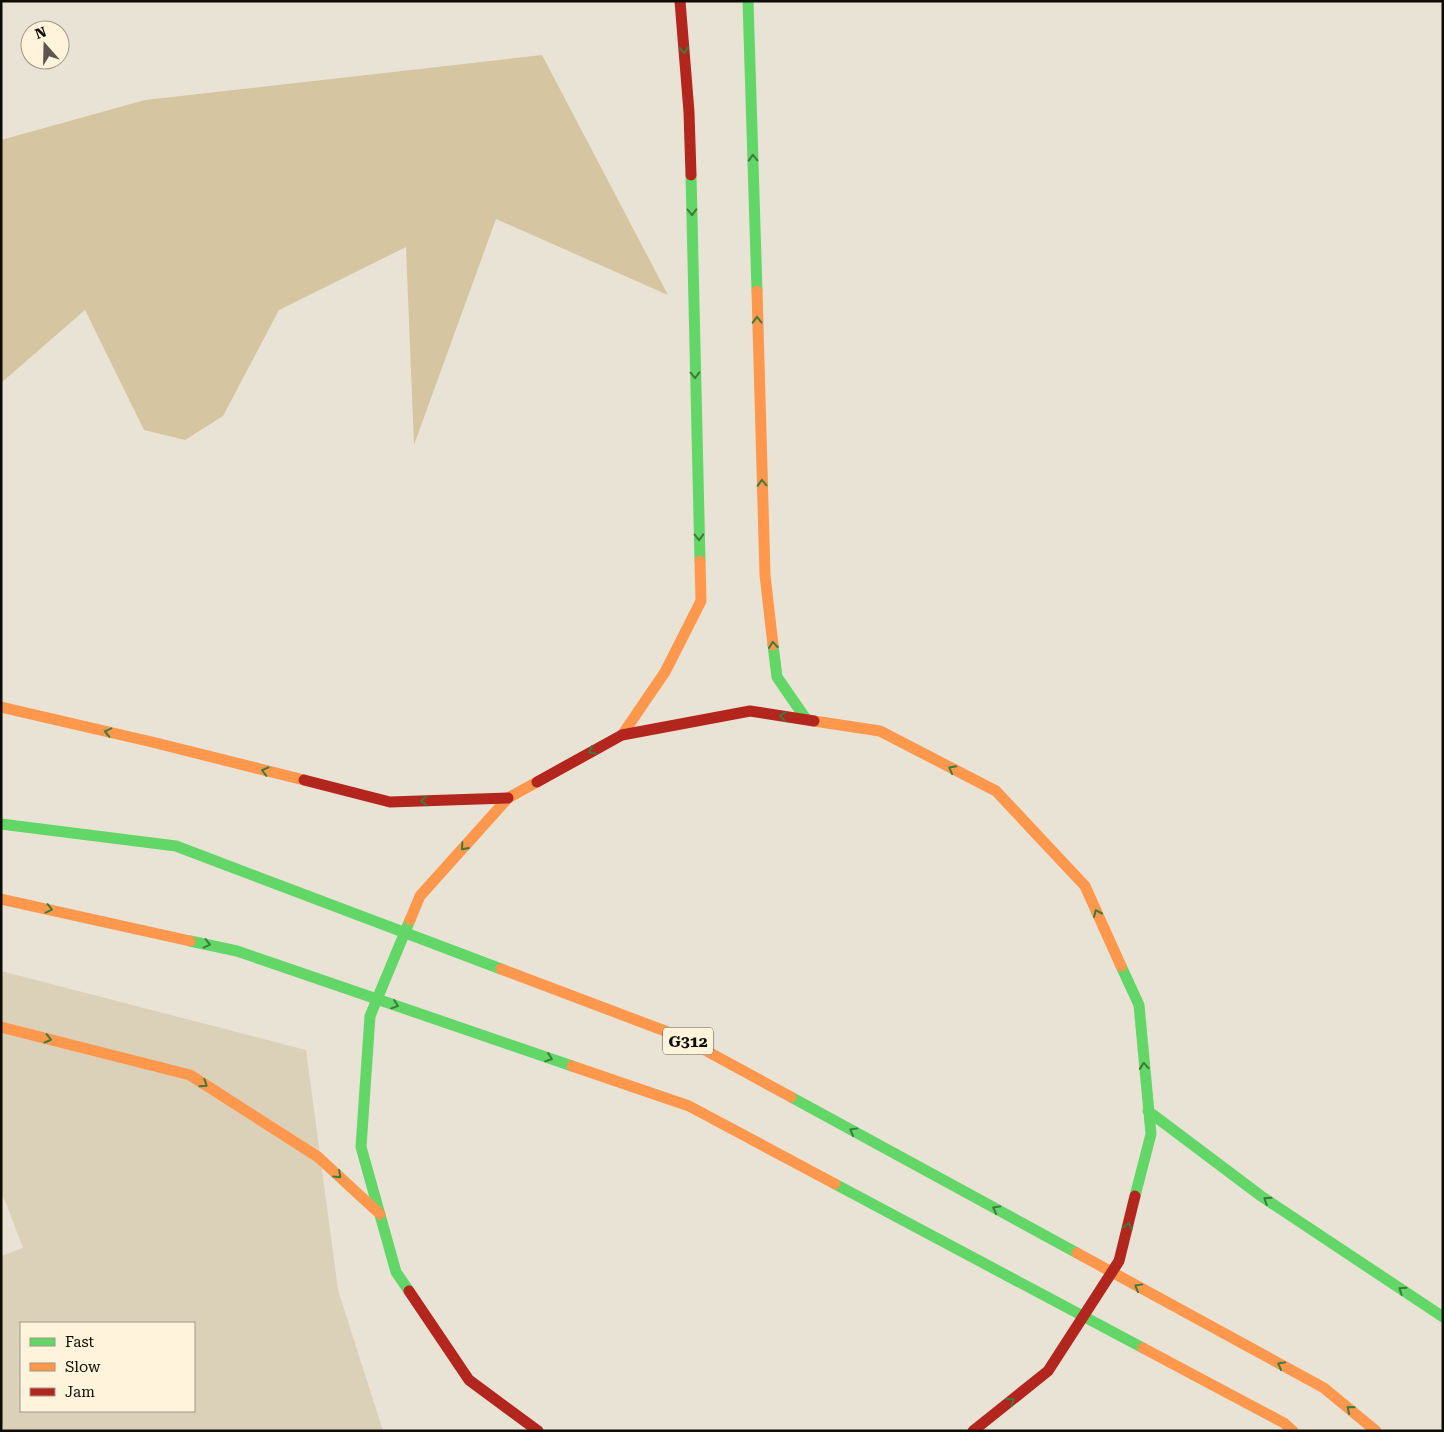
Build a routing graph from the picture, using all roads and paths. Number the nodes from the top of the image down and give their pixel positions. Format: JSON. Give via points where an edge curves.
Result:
{"nodes":[{"id":1,"x":680,"y":1,"type":"edge"},
{"id":2,"x":748,"y":1,"type":"edge"},
{"id":3,"x":1,"y":707,"type":"edge"},
{"id":4,"x":806,"y":720,"type":"junction"},
{"id":5,"x":622,"y":735,"type":"junction"},
{"id":6,"x":508,"y":798,"type":"junction"},
{"id":7,"x":1,"y":824,"type":"edge"},
{"id":8,"x":1,"y":898,"type":"edge"},
{"id":9,"x":1,"y":1027,"type":"edge"},
{"id":10,"x":1148,"y":1111,"type":"junction"},
{"id":11,"x":380,"y":1214,"type":"junction"},
{"id":12,"x":1443,"y":1317,"type":"edge"},
{"id":13,"x":538,"y":1431,"type":"edge"},
{"id":14,"x":972,"y":1431,"type":"edge"},
{"id":15,"x":1293,"y":1431,"type":"edge"},
{"id":16,"x":1376,"y":1431,"type":"edge"}],
"edges":[{"from":1,"to":5,"type":"main road","one_way":true,"via":[[689,112],[701,601],[665,672]]},
{"from":4,"to":2,"type":"main road","one_way":true,"via":[[777,677],[765,575]]},
{"from":6,"to":3,"type":"main road","one_way":true,"via":[[390,802]]},
{"from":4,"to":5,"type":"main road","one_way":true,"via":[[750,711]]},
{"from":10,"to":4,"type":"main road","one_way":true,"via":[[1139,1005],[1085,886],[996,791],[880,731]]},
{"from":5,"to":6,"type":"main road","one_way":true},
{"from":6,"to":11,"type":"main road","one_way":true,"via":[[420,896],[370,1016],[361,1147]]},
{"from":16,"to":7,"type":"main road","number":"G312","one_way":true,"via":[[1324,1388],[681,1037],[176,846]]},
{"from":8,"to":15,"type":"main road","one_way":true,"via":[[237,951],[689,1106],[1284,1423]]},
{"from":9,"to":11,"type":"main road","one_way":true,"via":[[190,1075],[318,1157]]},
{"from":12,"to":10,"type":"main road","one_way":true,"via":[[1261,1196]]},
{"from":14,"to":10,"type":"main road","one_way":true,"via":[[1048,1371],[1119,1261],[1150,1134]]},
{"from":11,"to":13,"type":"main road","via":[[396,1272],[469,1380]]}]}
